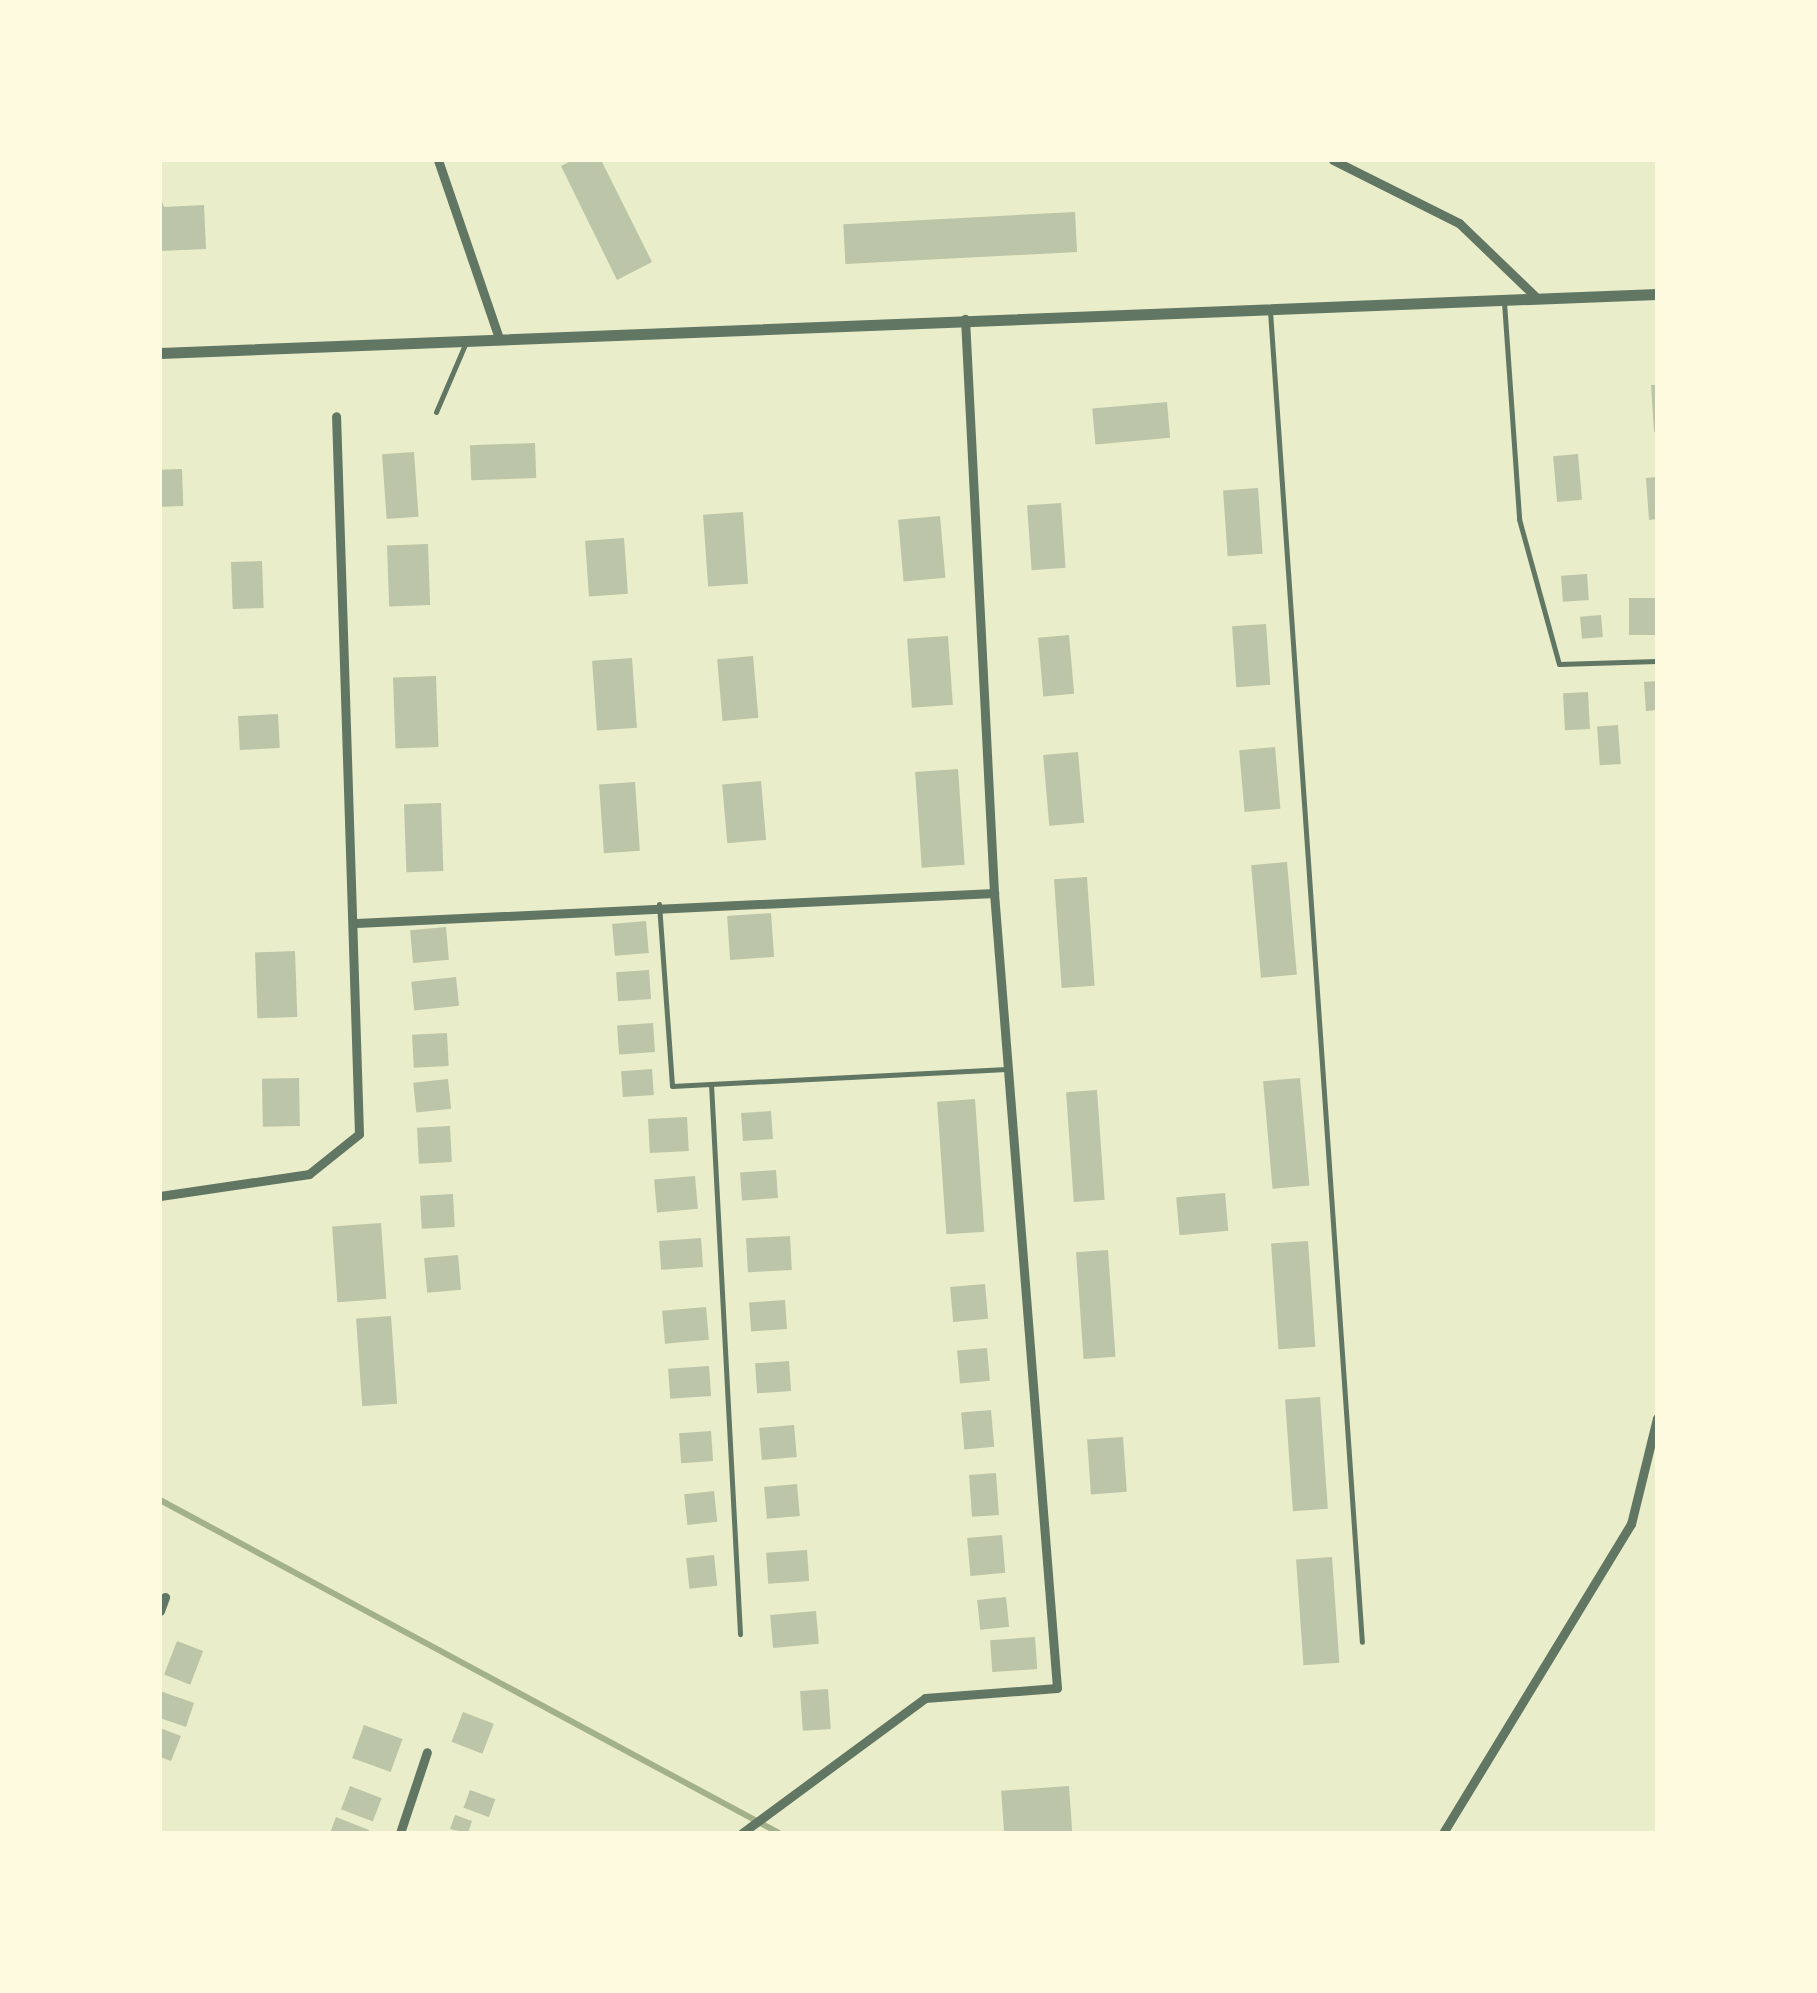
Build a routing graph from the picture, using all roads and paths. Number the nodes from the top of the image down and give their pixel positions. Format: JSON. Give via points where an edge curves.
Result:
{"nodes":[{"id":1,"x":438,"y":160,"type":"edge"},
{"id":2,"x":1334,"y":160,"type":"edge"},
{"id":3,"x":1657,"y":294,"type":"edge"},
{"id":4,"x":1536,"y":298,"type":"junction"},
{"id":5,"x":1504,"y":299,"type":"junction"},
{"id":6,"x":1270,"y":308,"type":"junction"},
{"id":7,"x":965,"y":320,"type":"junction"},
{"id":8,"x":499,"y":338,"type":"junction"},
{"id":9,"x":468,"y":340,"type":"junction"},
{"id":10,"x":160,"y":353,"type":"edge"},
{"id":11,"x":436,"y":412,"type":"dead end"},
{"id":12,"x":336,"y":416,"type":"dead end"},
{"id":13,"x":1657,"y":661,"type":"edge"},
{"id":14,"x":994,"y":893,"type":"junction"},
{"id":15,"x":658,"y":904,"type":"junction"},
{"id":16,"x":356,"y":922,"type":"junction"},
{"id":17,"x":1007,"y":1069,"type":"junction"},
{"id":18,"x":711,"y":1084,"type":"junction"},
{"id":19,"x":160,"y":1196,"type":"edge"},
{"id":20,"x":1657,"y":1418,"type":"edge"},
{"id":21,"x":164,"y":1597,"type":"dead end"},
{"id":22,"x":160,"y":1610,"type":"edge"},
{"id":23,"x":740,"y":1634,"type":"dead end"},
{"id":24,"x":1362,"y":1642,"type":"dead end"},
{"id":25,"x":427,"y":1752,"type":"dead end"},
{"id":26,"x":743,"y":1832,"type":"edge"},
{"id":27,"x":400,"y":1833,"type":"edge"},
{"id":28,"x":1443,"y":1833,"type":"edge"}],
"edges":[{"from":1,"to":8,"type":"street"},
{"from":2,"to":4,"type":"street","via":[[1458,224]]},
{"from":3,"to":4,"type":"street"},
{"from":4,"to":5,"type":"street"},
{"from":5,"to":6,"type":"street"},
{"from":5,"to":13,"type":"lane","via":[[1519,519],[1560,664]]},
{"from":6,"to":7,"type":"street"},
{"from":6,"to":24,"type":"lane"},
{"from":7,"to":8,"type":"street"},
{"from":7,"to":14,"type":"street"},
{"from":8,"to":9,"type":"street"},
{"from":9,"to":10,"type":"street"},
{"from":9,"to":11,"type":"lane"},
{"from":12,"to":16,"type":"street"},
{"from":14,"to":15,"type":"street"},
{"from":14,"to":17,"type":"street"},
{"from":15,"to":16,"type":"street"},
{"from":15,"to":18,"type":"lane","via":[[672,1086]]},
{"from":16,"to":19,"type":"street","via":[[358,1134],[309,1174]]},
{"from":17,"to":18,"type":"lane"},
{"from":17,"to":26,"type":"street","via":[[1057,1688],[924,1698]]},
{"from":18,"to":23,"type":"lane"},
{"from":20,"to":28,"type":"street","via":[[1631,1524]]},
{"from":21,"to":22,"type":"street"},
{"from":25,"to":27,"type":"street"}]}
